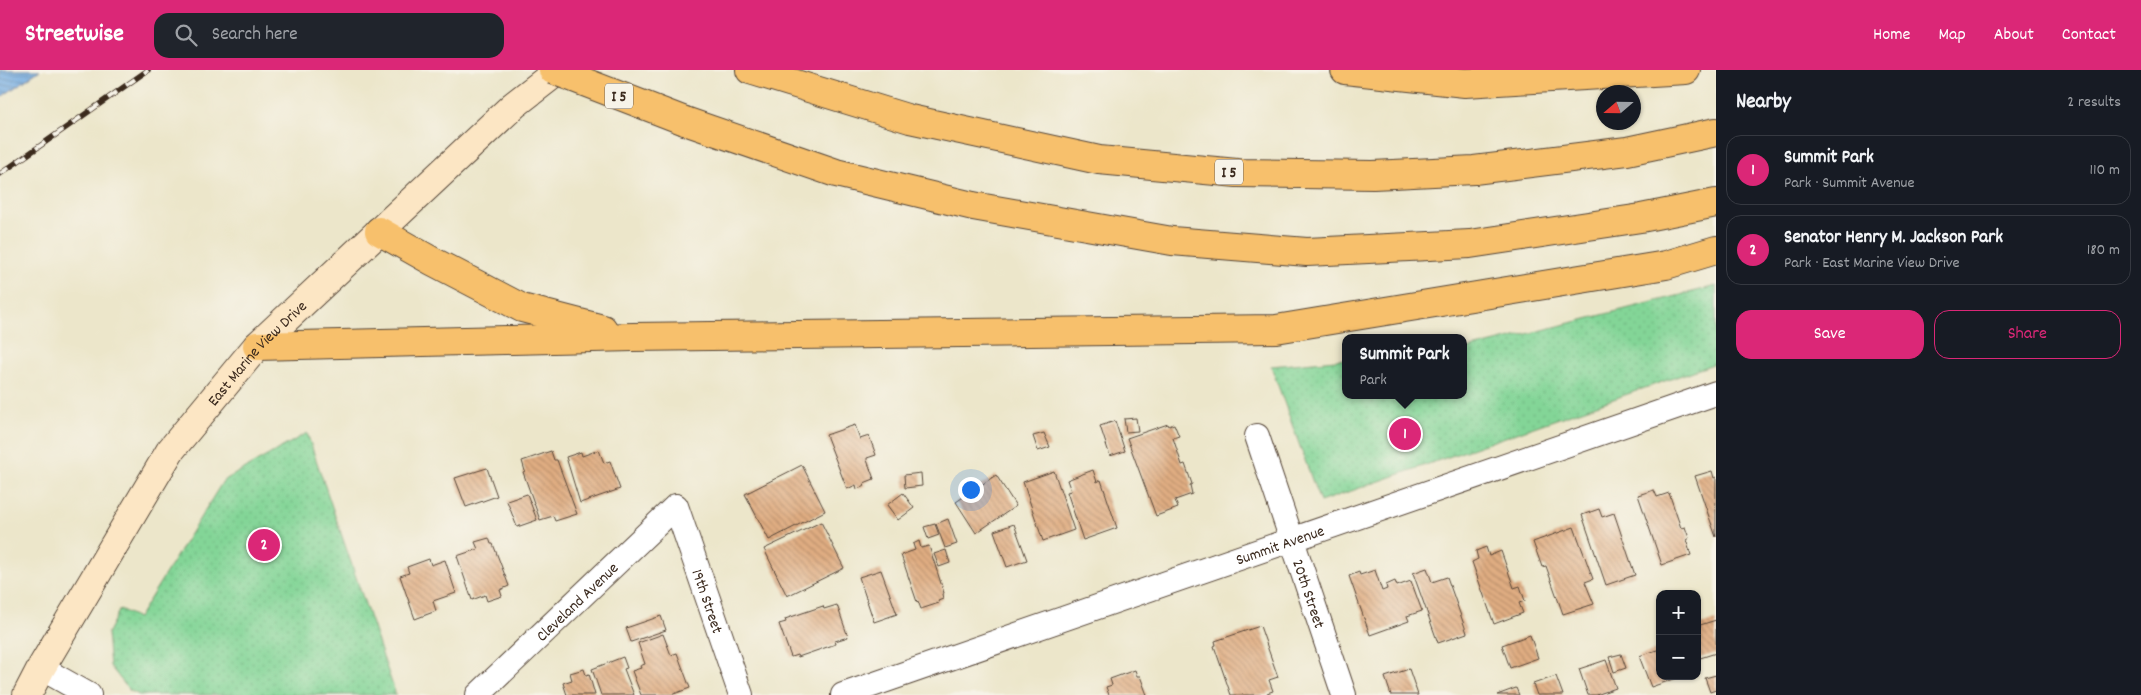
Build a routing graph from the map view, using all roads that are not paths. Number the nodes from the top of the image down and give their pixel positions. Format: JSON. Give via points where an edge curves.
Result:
{"nodes":[{"id":1,"x":553,"y":70,"type":"edge"},
{"id":2,"x":559,"y":70,"type":"edge"},
{"id":3,"x":751,"y":70,"type":"edge"},
{"id":4,"x":1345,"y":70,"type":"edge"},
{"id":5,"x":1686,"y":70,"type":"edge"},
{"id":6,"x":1716,"y":132,"type":"edge"},
{"id":7,"x":1716,"y":203,"type":"edge"},
{"id":8,"x":379,"y":231,"type":"junction"},
{"id":9,"x":1716,"y":250,"type":"edge"},
{"id":10,"x":633,"y":337,"type":"junction"},
{"id":11,"x":257,"y":346,"type":"junction"},
{"id":12,"x":1716,"y":393,"type":"edge"},
{"id":13,"x":1256,"y":436,"type":"dead end"},
{"id":14,"x":676,"y":506,"type":"joint"},
{"id":15,"x":1291,"y":542,"type":"junction"},
{"id":16,"x":41,"y":668,"type":"junction"},
{"id":17,"x":27,"y":695,"type":"edge"},
{"id":18,"x":88,"y":695,"type":"edge"},
{"id":19,"x":478,"y":695,"type":"edge"},
{"id":20,"x":741,"y":695,"type":"edge"},
{"id":21,"x":843,"y":695,"type":"edge"},
{"id":22,"x":1344,"y":695,"type":"edge"}],
"edges":[{"from":1,"to":7,"type":"highway","number":"I 5","bridge":true,"via":[[685,121],[836,173],[973,206],[1172,241],[1307,252],[1470,244]]},
{"from":2,"to":8,"type":"main road","name":"East Marine View Drive","via":[[514,105]]},
{"from":3,"to":6,"type":"highway","number":"I 5","via":[[910,119],[1099,160],[1237,172],[1373,175],[1474,170],[1627,151]]},
{"from":4,"to":5,"type":"highway","via":[[1465,83]]},
{"from":8,"to":10,"type":"highway","via":[[522,308]]},
{"from":8,"to":11,"type":"main road","name":"East Marine View Drive"},
{"from":9,"to":10,"type":"highway","via":[[1666,265],[1276,329]]},
{"from":10,"to":11,"type":"highway"},
{"from":11,"to":16,"type":"main road","name":"East Marine View Drive","via":[[170,451]]},
{"from":12,"to":15,"type":"street","name":"Summit Avenue"},
{"from":13,"to":15,"type":"street","name":"20th Street"},
{"from":14,"to":19,"type":"street","name":"Cleveland Avenue"},
{"from":14,"to":20,"type":"street","name":"19th Street"},
{"from":15,"to":21,"type":"street","name":"Summit Avenue"},
{"from":15,"to":22,"type":"street","name":"20th Street"},
{"from":16,"to":17,"type":"main road","name":"East Marine View Drive"},
{"from":16,"to":18,"type":"street"}]}
